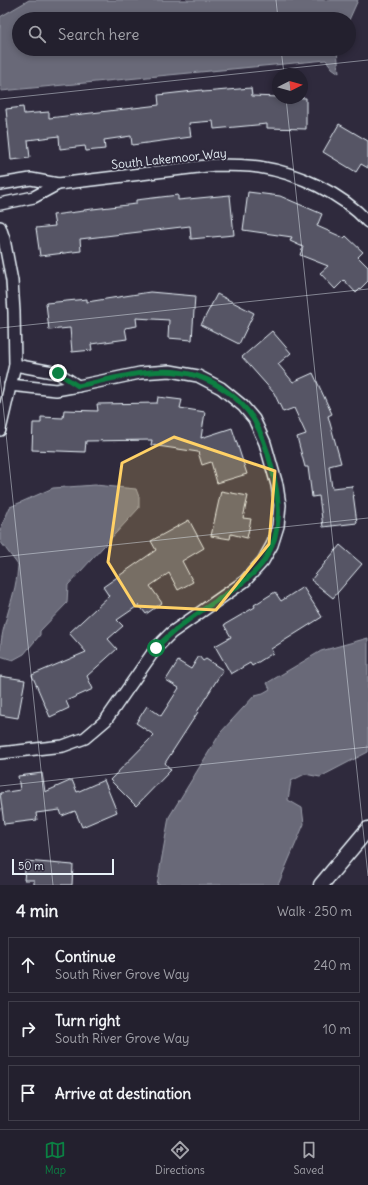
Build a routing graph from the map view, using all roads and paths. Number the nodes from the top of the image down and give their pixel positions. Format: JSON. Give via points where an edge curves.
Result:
{"nodes":[{"id":1,"x":0,"y":184,"type":"edge"},
{"id":2,"x":58,"y":184,"type":"junction"},
{"id":3,"x":0,"y":204,"type":"edge"},
{"id":4,"x":367,"y":218,"type":"edge"},
{"id":5,"x":0,"y":227,"type":"edge"},
{"id":6,"x":15,"y":365,"type":"junction"},
{"id":7,"x":10,"y":385,"type":"junction"},
{"id":8,"x":78,"y":386,"type":"junction"},
{"id":9,"x":0,"y":430,"type":"edge"},
{"id":10,"x":0,"y":753,"type":"edge"},
{"id":11,"x":368,"y":829,"type":"edge"},
{"id":12,"x":321,"y":885,"type":"edge"}],
"edges":[{"from":1,"to":2,"type":"street","name":"South Lakemoor Way","via":[[31,179]]},
{"from":2,"to":3,"type":"street","name":"South Lakemoor Way","via":[[34,197]]},
{"from":2,"to":4,"type":"street","name":"South Lakemoor Way","via":[[216,165],[259,167],[304,180]]},
{"from":5,"to":6,"type":"street","via":[[12,281]]},
{"from":6,"to":7,"type":"street"},
{"from":6,"to":8,"type":"street","via":[[58,373]]},
{"from":7,"to":8,"type":"street","via":[[56,390]]},
{"from":7,"to":9,"type":"street"},
{"from":8,"to":10,"type":"street","via":[[140,373],[170,371],[198,376],[221,388],[243,406],[254,420],[265,443],[277,485],[280,505],[278,526],[272,546],[263,561],[245,581],[171,633],[156,648],[106,720],[85,738],[63,746]]},
{"from":11,"to":12,"type":"street"}]}
